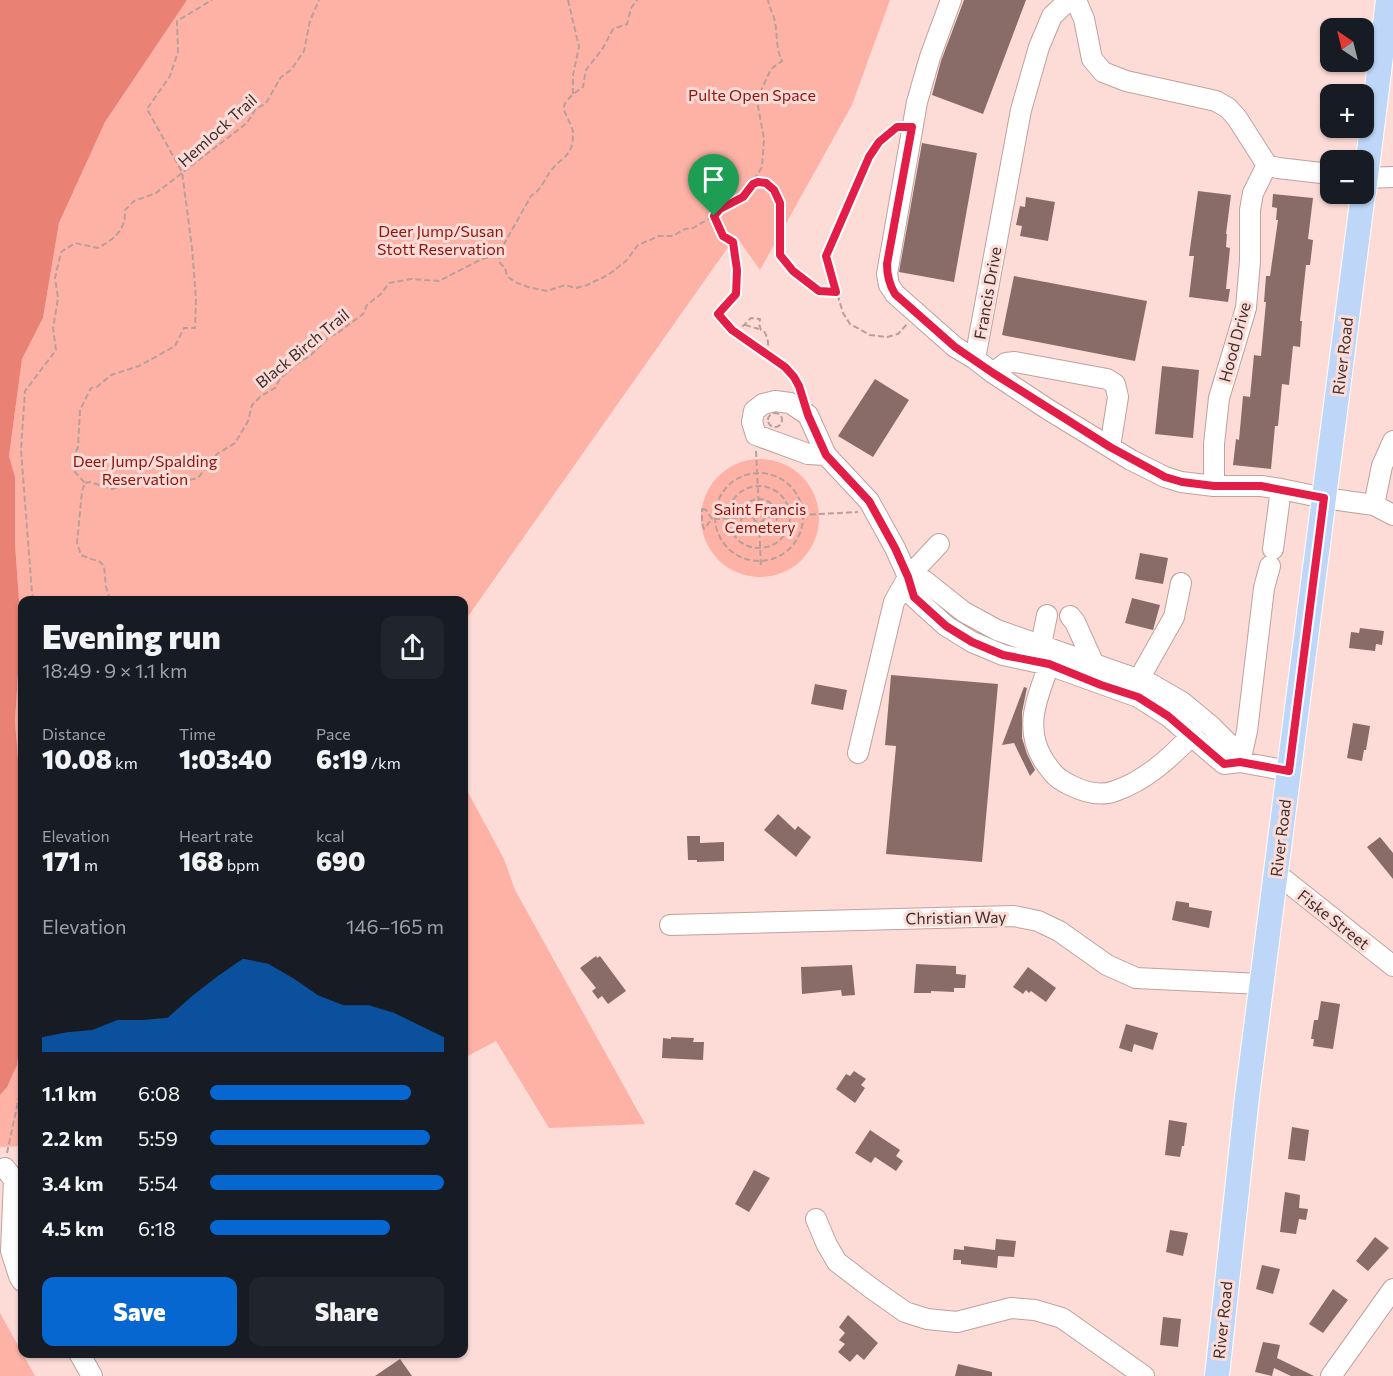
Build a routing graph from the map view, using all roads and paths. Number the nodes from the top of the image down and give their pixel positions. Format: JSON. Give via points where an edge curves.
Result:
{"nodes":[{"id":1,"x":212,"y":0,"type":"edge"},
{"id":2,"x":319,"y":0,"type":"edge"},
{"id":3,"x":568,"y":0,"type":"edge"},
{"id":4,"x":637,"y":0,"type":"edge"},
{"id":5,"x":768,"y":0,"type":"edge"},
{"id":6,"x":951,"y":0,"type":"edge"},
{"id":7,"x":1069,"y":0,"type":"edge"},
{"id":8,"x":1076,"y":0,"type":"edge"},
{"id":9,"x":1388,"y":0,"type":"edge"},
{"id":10,"x":573,"y":94,"type":"junction"},
{"id":11,"x":912,"y":127,"type":"junction"},
{"id":12,"x":1369,"y":150,"type":"edge"},
{"id":13,"x":1267,"y":165,"type":"junction"},
{"id":14,"x":182,"y":172,"type":"junction"},
{"id":15,"x":1320,"y":173,"type":"edge"},
{"id":16,"x":1393,"y":177,"type":"edge"},
{"id":17,"x":757,"y":178,"type":"junction"},
{"id":18,"x":758,"y":182,"type":"junction"},
{"id":19,"x":1374,"y":182,"type":"edge"},
{"id":20,"x":753,"y":184,"type":"junction"},
{"id":21,"x":1362,"y":204,"type":"edge"},
{"id":22,"x":714,"y":216,"type":"junction"},
{"id":23,"x":499,"y":253,"type":"junction"},
{"id":24,"x":836,"y":292,"type":"junction"},
{"id":25,"x":918,"y":314,"type":"junction"},
{"id":26,"x":745,"y":325,"type":"junction"},
{"id":27,"x":761,"y":330,"type":"junction"},
{"id":28,"x":736,"y":333,"type":"junction"},
{"id":29,"x":765,"y":354,"type":"junction"},
{"id":30,"x":975,"y":359,"type":"junction"},
{"id":31,"x":993,"y":373,"type":"junction"},
{"id":32,"x":808,"y":415,"type":"junction"},
{"id":33,"x":781,"y":417,"type":"joint"},
{"id":34,"x":756,"y":435,"type":"junction"},
{"id":35,"x":1393,"y":441,"type":"edge"},
{"id":36,"x":1110,"y":447,"type":"junction"},
{"id":37,"x":826,"y":455,"type":"junction"},
{"id":38,"x":757,"y":473,"type":"junction"},
{"id":39,"x":1386,"y":481,"type":"edge"},
{"id":40,"x":85,"y":483,"type":"junction"},
{"id":41,"x":758,"y":485,"type":"junction"},
{"id":42,"x":1214,"y":486,"type":"junction"},
{"id":43,"x":1281,"y":489,"type":"junction"},
{"id":44,"x":758,"y":498,"type":"junction"},
{"id":45,"x":1324,"y":498,"type":"junction"},
{"id":46,"x":1374,"y":505,"type":"junction"},
{"id":47,"x":759,"y":511,"type":"junction"},
{"id":48,"x":875,"y":511,"type":"junction"},
{"id":49,"x":803,"y":515,"type":"junction"},
{"id":50,"x":1393,"y":515,"type":"edge"},
{"id":51,"x":777,"y":516,"type":"junction"},
{"id":52,"x":790,"y":516,"type":"junction"},
{"id":53,"x":753,"y":517,"type":"junction"},
{"id":54,"x":765,"y":517,"type":"junction"},
{"id":55,"x":727,"y":518,"type":"junction"},
{"id":56,"x":740,"y":518,"type":"junction"},
{"id":57,"x":713,"y":519,"type":"junction"},
{"id":58,"x":759,"y":523,"type":"junction"},
{"id":59,"x":759,"y":535,"type":"junction"},
{"id":60,"x":939,"y":544,"type":"dead end"},
{"id":61,"x":760,"y":548,"type":"junction"},
{"id":62,"x":760,"y":561,"type":"junction"},
{"id":63,"x":761,"y":568,"type":"dead end"},
{"id":64,"x":908,"y":577,"type":"junction"},
{"id":65,"x":1181,"y":583,"type":"dead end"},
{"id":66,"x":33,"y":596,"type":"edge"},
{"id":67,"x":109,"y":596,"type":"edge"},
{"id":68,"x":1047,"y":615,"type":"dead end"},
{"id":69,"x":1070,"y":616,"type":"dead end"},
{"id":70,"x":1041,"y":657,"type":"junction"},
{"id":71,"x":1093,"y":662,"type":"junction"},
{"id":72,"x":1139,"y":679,"type":"junction"},
{"id":73,"x":1192,"y":735,"type":"junction"},
{"id":74,"x":858,"y":753,"type":"dead end"},
{"id":75,"x":1240,"y":762,"type":"junction"},
{"id":76,"x":1289,"y":771,"type":"junction"},
{"id":77,"x":1276,"y":873,"type":"junction"},
{"id":78,"x":670,"y":925,"type":"dead end"},
{"id":79,"x":1393,"y":966,"type":"edge"},
{"id":80,"x":1261,"y":984,"type":"junction"},
{"id":81,"x":18,"y":1101,"type":"edge"},
{"id":82,"x":5,"y":1168,"type":"joint"},
{"id":83,"x":816,"y":1220,"type":"dead end"},
{"id":84,"x":18,"y":1273,"type":"edge"},
{"id":85,"x":1393,"y":1289,"type":"edge"},
{"id":86,"x":83,"y":1358,"type":"edge"},
{"id":87,"x":92,"y":1376,"type":"edge"},
{"id":88,"x":1144,"y":1376,"type":"edge"},
{"id":89,"x":1217,"y":1376,"type":"edge"},
{"id":90,"x":1331,"y":1376,"type":"edge"}],
"edges":[{"from":1,"to":14,"type":"path","via":[[177,21],[178,52],[170,76],[147,109]]},
{"from":2,"to":14,"type":"path","name":"Hemlock Trail","via":[[304,51],[281,77],[266,103],[255,110],[247,123]]},
{"from":3,"to":10,"type":"path","via":[[579,47]]},
{"from":4,"to":10,"type":"path","via":[[627,24],[613,29],[586,70],[583,87]]},
{"from":5,"to":17,"type":"path","via":[[782,61],[771,69],[759,95],[764,139]]},
{"from":6,"to":11,"type":"street","via":[[930,57]]},
{"from":7,"to":30,"type":"street","name":"Francis Drive","via":[[1052,16],[1021,110]]},
{"from":8,"to":13,"type":"street","via":[[1092,59],[1103,72],[1126,81],[1216,101],[1237,118]]},
{"from":9,"to":12,"type":"main road","name":"River Road"},
{"from":10,"to":23,"type":"path","via":[[563,107],[571,121],[571,149],[531,196]]},
{"from":11,"to":24,"type":"path","via":[[897,127],[888,132],[869,157],[826,256]]},
{"from":11,"to":25,"type":"street","via":[[887,274],[895,294]]},
{"from":13,"to":15,"type":"street"},
{"from":13,"to":42,"type":"street","name":"Hood Drive","via":[[1251,201],[1246,308],[1219,398]]},
{"from":14,"to":40,"type":"path","name":"Hemlock Trail","via":[[192,248],[195,328],[184,328],[175,346],[139,366],[111,375],[88,391],[80,410],[78,447],[72,461],[73,470]]},
{"from":14,"to":66,"type":"path","via":[[156,193],[134,201],[125,210],[126,222],[114,239],[98,248],[75,243],[61,252],[55,278],[56,350],[25,391],[21,450]]},
{"from":16,"to":19,"type":"street"},
{"from":17,"to":18,"type":"path"},
{"from":17,"to":20,"type":"path"},
{"from":18,"to":20,"type":"path"},
{"from":18,"to":24,"type":"path","via":[[774,190],[780,203],[780,255],[819,291]]},
{"from":20,"to":22,"type":"path","via":[[743,197]]},
{"from":21,"to":45,"type":"main road","name":"River Road"},
{"from":22,"to":23,"type":"path","via":[[676,235],[659,236],[638,245],[608,275],[576,288],[565,285],[548,291],[515,282],[507,276]]},
{"from":22,"to":28,"type":"path","via":[[723,236],[733,242],[737,270],[736,294],[718,314]]},
{"from":23,"to":40,"type":"path","name":"Black Birch Trail","via":[[440,281],[411,279],[388,284],[363,314],[328,338],[252,405],[248,421],[235,442],[218,454],[198,478],[142,480],[112,489]]},
{"from":24,"to":25,"type":"path","via":[[850,324],[870,335],[898,334]]},
{"from":25,"to":30,"type":"street"},
{"from":26,"to":27,"type":"path"},
{"from":26,"to":27,"type":"path","via":[[751,318],[760,320]]},
{"from":26,"to":28,"type":"path"},
{"from":27,"to":29,"type":"path","via":[[768,339]]},
{"from":28,"to":29,"type":"path"},
{"from":29,"to":32,"type":"path","via":[[794,377]]},
{"from":30,"to":31,"type":"street","name":"Francis Drive"},
{"from":31,"to":36,"type":"street","name":"Francis Drive"},
{"from":31,"to":36,"type":"street","via":[[1006,363],[1015,363],[1115,384],[1119,397]]},
{"from":32,"to":34,"type":"street","via":[[790,403],[763,404],[754,411]]},
{"from":32,"to":37,"type":"street"},
{"from":33,"to":33,"type":"path","via":[[772,413],[767,421],[776,427],[782,422]]},
{"from":34,"to":37,"type":"street","via":[[808,454]]},
{"from":34,"to":38,"type":"path"},
{"from":35,"to":39,"type":"street","via":[[1382,466]]},
{"from":36,"to":42,"type":"street","name":"Francis Drive","via":[[1165,477]]},
{"from":37,"to":48,"type":"street"},
{"from":38,"to":41,"type":"path"},
{"from":38,"to":49,"type":"path","via":[[773,475],[788,484],[799,498]]},
{"from":38,"to":57,"type":"path","via":[[745,475],[726,488]]},
{"from":39,"to":46,"type":"street"},
{"from":40,"to":67,"type":"path","via":[[77,546],[81,555],[104,566]]},
{"from":41,"to":44,"type":"path"},
{"from":41,"to":52,"type":"path","via":[[782,495]]},
{"from":41,"to":55,"type":"path","via":[[738,493]]},
{"from":42,"to":43,"type":"street","name":"Francis Drive"},
{"from":43,"to":45,"type":"street","name":"Francis Drive"},
{"from":43,"to":75,"type":"street"},
{"from":44,"to":47,"type":"path"},
{"from":44,"to":51,"type":"path","via":[[773,505]]},
{"from":44,"to":56,"type":"path","via":[[746,504]]},
{"from":45,"to":46,"type":"street","name":"Francis Drive"},
{"from":45,"to":76,"type":"main road","name":"River Road"},
{"from":46,"to":50,"type":"street","name":"Francis Drive"},
{"from":47,"to":53,"type":"path"},
{"from":47,"to":54,"type":"path"},
{"from":48,"to":49,"type":"path"},
{"from":48,"to":64,"type":"street"},
{"from":49,"to":52,"type":"path"},
{"from":49,"to":62,"type":"path","via":[[800,532],[791,547],[777,557]]},
{"from":51,"to":52,"type":"path"},
{"from":51,"to":54,"type":"path"},
{"from":51,"to":59,"type":"path","via":[[774,528]]},
{"from":52,"to":61,"type":"path","via":[[783,537]]},
{"from":53,"to":56,"type":"path"},
{"from":53,"to":58,"type":"path"},
{"from":54,"to":58,"type":"path"},
{"from":55,"to":56,"type":"path"},
{"from":55,"to":57,"type":"path"},
{"from":55,"to":61,"type":"path","via":[[739,541]]},
{"from":56,"to":59,"type":"path","via":[[747,531]]},
{"from":57,"to":57,"type":"path","via":[[706,510],[702,509],[704,529]]},
{"from":57,"to":62,"type":"path","via":[[729,549],[743,558]]},
{"from":58,"to":59,"type":"path"},
{"from":59,"to":61,"type":"path"},
{"from":60,"to":64,"type":"street"},
{"from":61,"to":62,"type":"path"},
{"from":62,"to":63,"type":"path"},
{"from":64,"to":70,"type":"street","via":[[914,597],[946,626],[972,642],[1003,655]]},
{"from":64,"to":74,"type":"street","via":[[894,602]]},
{"from":65,"to":72,"type":"street","via":[[1174,617]]},
{"from":68,"to":70,"type":"street"},
{"from":69,"to":71,"type":"street"},
{"from":70,"to":71,"type":"street"},
{"from":70,"to":73,"type":"street","via":[[1101,685],[1138,697]]},
{"from":70,"to":73,"type":"street","via":[[1033,732],[1037,750],[1056,779],[1095,794],[1112,792],[1138,781]]},
{"from":71,"to":72,"type":"street"},
{"from":72,"to":75,"type":"street","via":[[1182,702],[1234,749]]},
{"from":73,"to":75,"type":"street","via":[[1224,764]]},
{"from":75,"to":76,"type":"street"},
{"from":76,"to":77,"type":"main road","name":"River Road"},
{"from":77,"to":79,"type":"street","name":"Fiske Street"},
{"from":77,"to":80,"type":"main road","name":"River Road"},
{"from":78,"to":80,"type":"street","name":"Christian Way","via":[[1014,916],[1059,931],[1107,965],[1136,978]]},
{"from":80,"to":89,"type":"main road","name":"River Road"},
{"from":81,"to":82,"type":"path"},
{"from":82,"to":84,"type":"street","via":[[14,1180],[11,1251]]},
{"from":83,"to":88,"type":"street","via":[[837,1262],[905,1312],[957,1322],[1011,1308],[1035,1310],[1062,1318]]},
{"from":85,"to":90,"type":"street"},
{"from":86,"to":87,"type":"street"}]}
